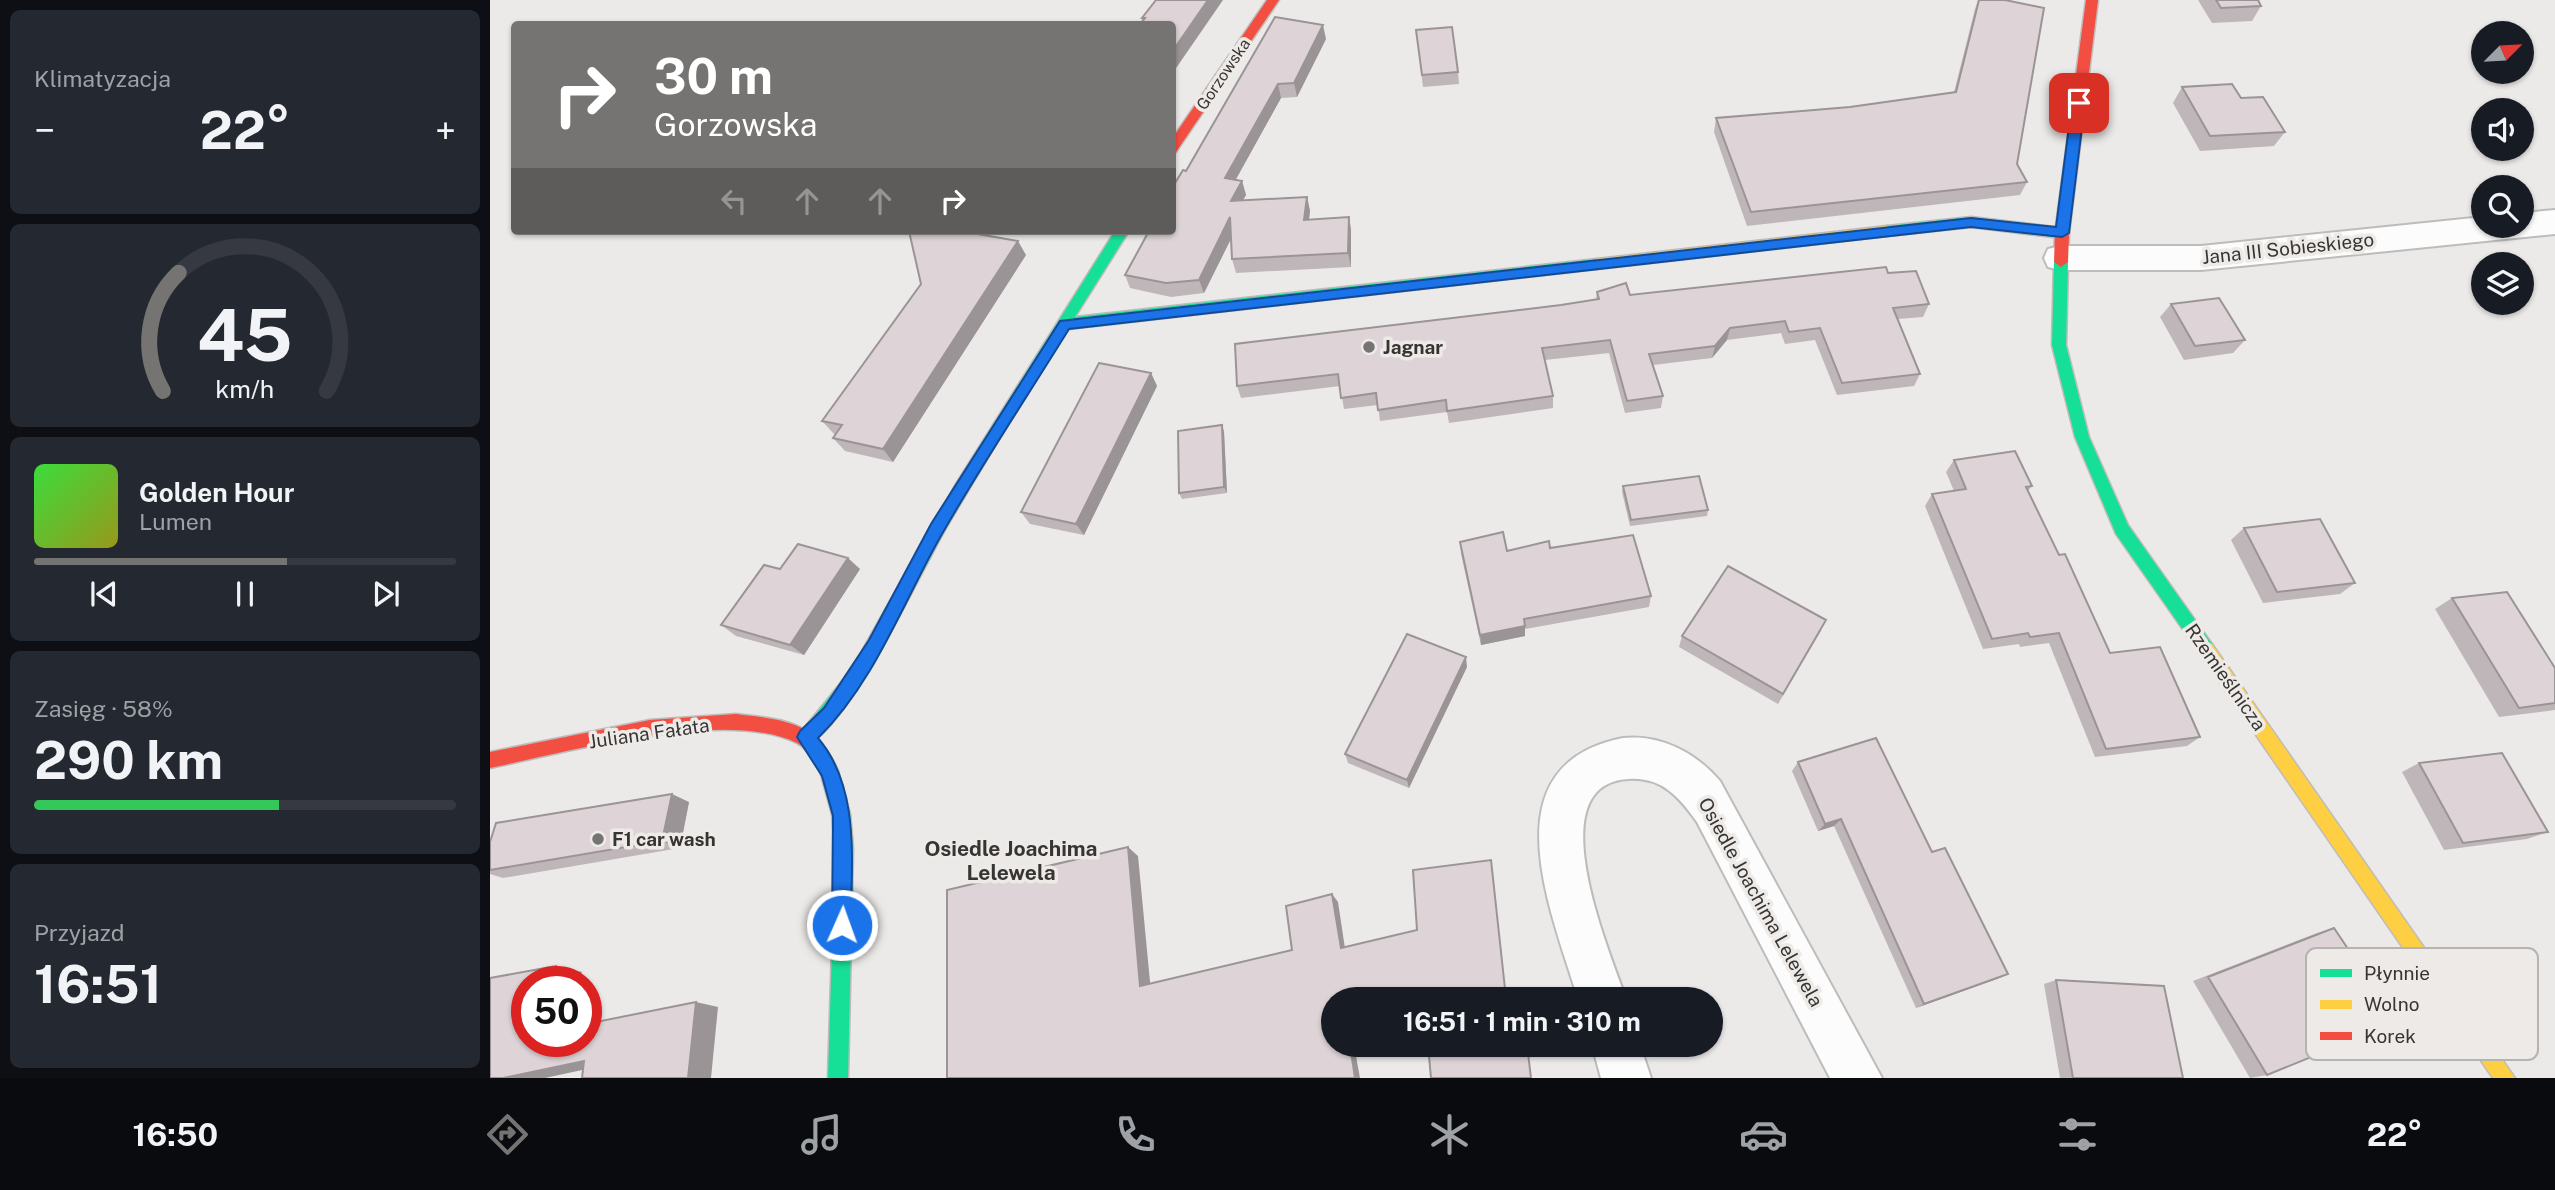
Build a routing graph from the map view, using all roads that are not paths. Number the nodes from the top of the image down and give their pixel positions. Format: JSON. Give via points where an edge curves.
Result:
{"nodes":[{"id":1,"x":1273,"y":0,"type":"edge"},
{"id":2,"x":2092,"y":0,"type":"edge"},
{"id":3,"x":1176,"y":143,"type":"edge"},
{"id":4,"x":2555,"y":222,"type":"edge"},
{"id":5,"x":2534,"y":224,"type":"edge"},
{"id":6,"x":2471,"y":230,"type":"edge"},
{"id":7,"x":1120,"y":235,"type":"edge"},
{"id":8,"x":2061,"y":245,"type":"junction"},
{"id":9,"x":1065,"y":324,"type":"junction"},
{"id":10,"x":806,"y":737,"type":"junction"},
{"id":11,"x":490,"y":760,"type":"edge"},
{"id":12,"x":2414,"y":948,"type":"edge"},
{"id":13,"x":1599,"y":987,"type":"edge"},
{"id":14,"x":1620,"y":1057,"type":"edge"},
{"id":15,"x":2492,"y":1060,"type":"edge"},
{"id":16,"x":838,"y":1078,"type":"edge"},
{"id":17,"x":1626,"y":1078,"type":"edge"},
{"id":18,"x":1857,"y":1078,"type":"edge"},
{"id":19,"x":2505,"y":1078,"type":"edge"}],
"edges":[{"from":1,"to":3,"type":"street","name":"Gorzowska"},
{"from":2,"to":8,"type":"street","name":"Rzemieślnicza"},
{"from":4,"to":5,"type":"street"},
{"from":6,"to":8,"type":"street","name":"Jana III Sobieskiego","via":[[2201,258]]},
{"from":7,"to":9,"type":"street"},
{"from":8,"to":9,"type":"street","via":[[1971,222]]},
{"from":8,"to":12,"type":"street","name":"Rzemieślnicza","via":[[2059,345],[2082,438],[2122,529]]},
{"from":9,"to":10,"type":"street","via":[[937,528],[875,645],[830,714]]},
{"from":10,"to":11,"type":"street","name":"Juliana Fałata","via":[[759,722],[702,723]]},
{"from":10,"to":16,"type":"street","via":[[830,774],[842,816]]},
{"from":13,"to":18,"type":"street","name":"Osiedle Joachima Lelewela","via":[[1562,859],[1560,824],[1566,800],[1578,782],[1608,763],[1627,758],[1672,766],[1694,781],[1712,807]]},
{"from":14,"to":17,"type":"street"},
{"from":15,"to":19,"type":"street","name":"Rzemieślnicza"}]}
